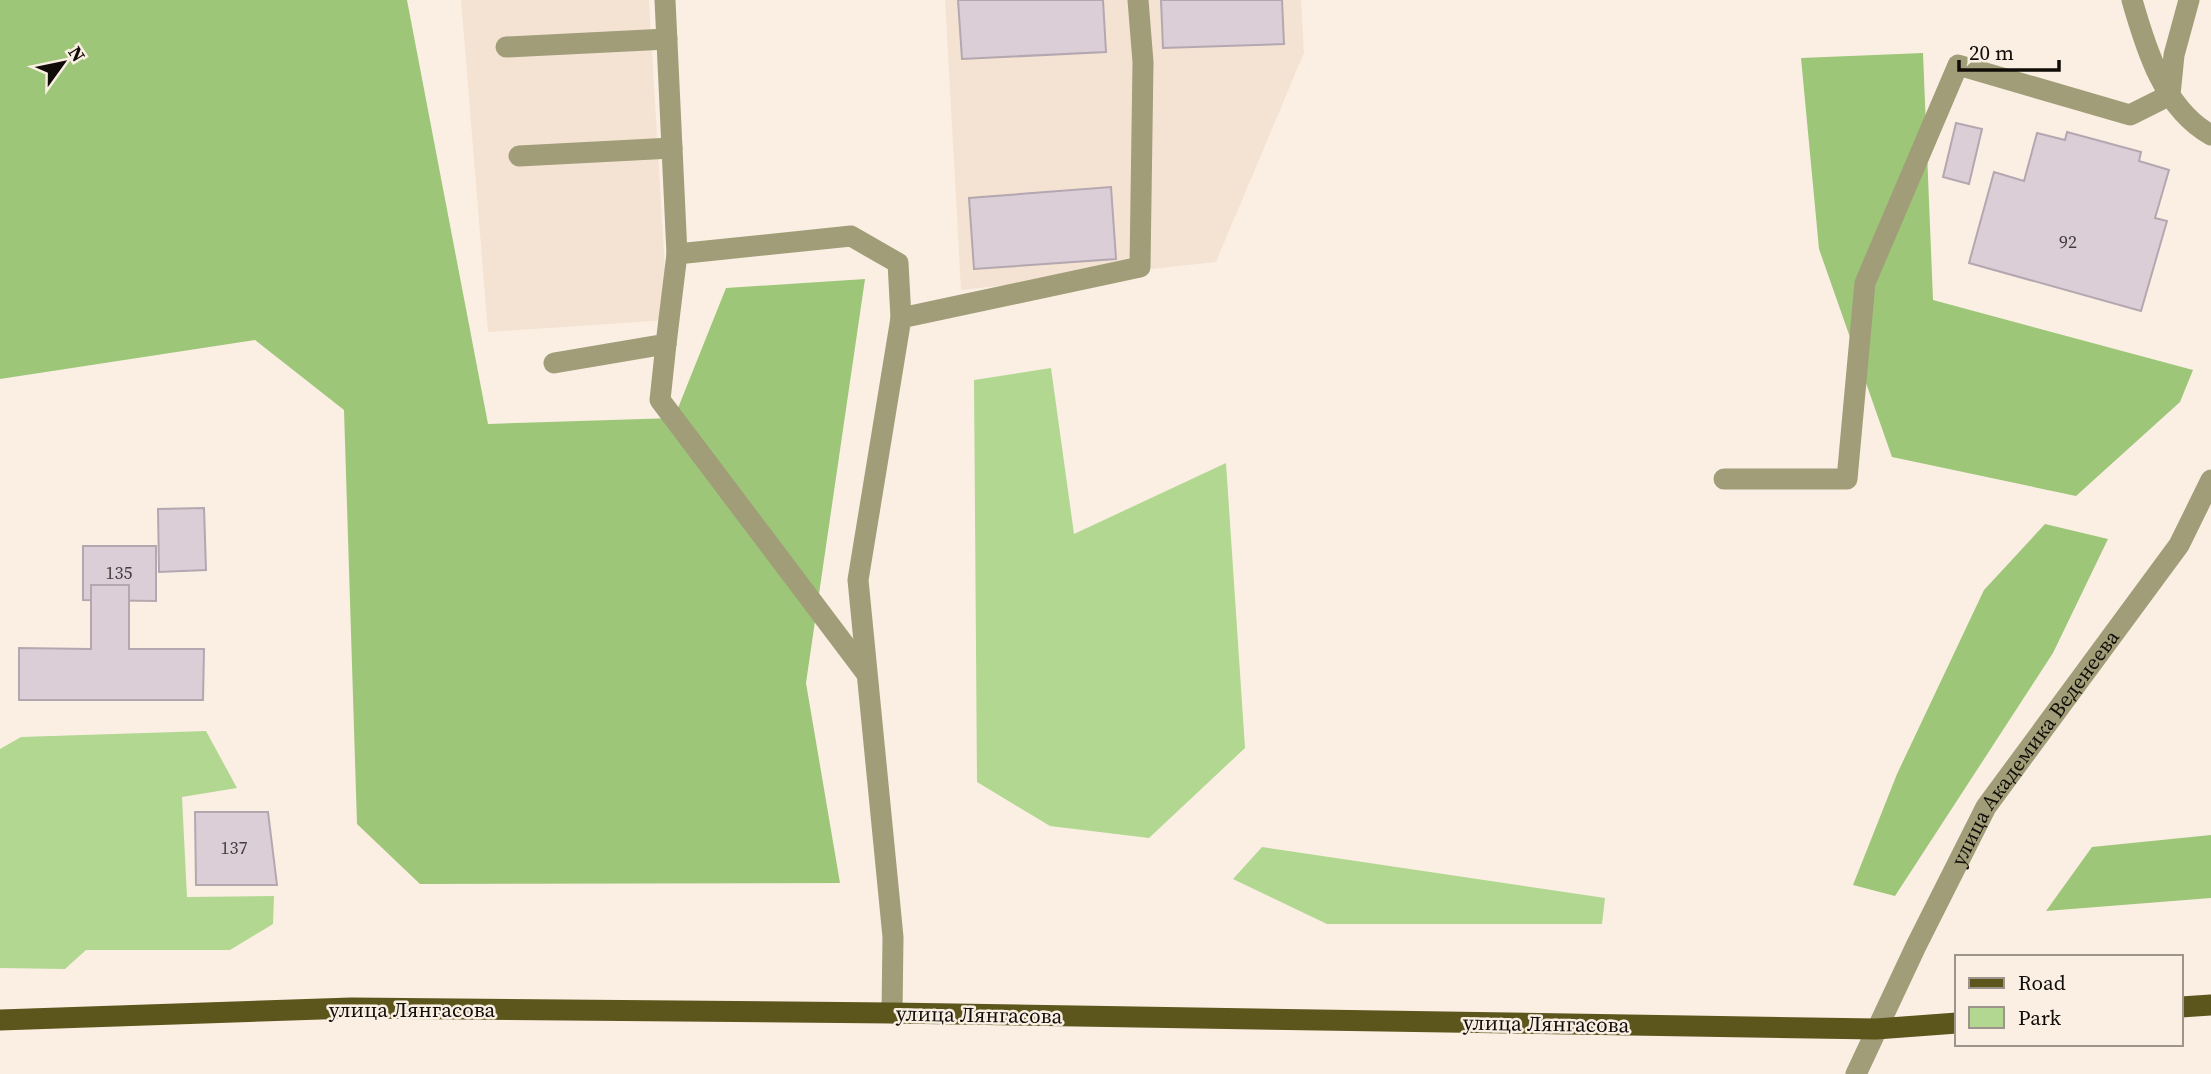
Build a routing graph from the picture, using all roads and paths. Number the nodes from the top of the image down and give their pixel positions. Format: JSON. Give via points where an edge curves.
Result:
{"nodes":[{"id":1,"x":666,"y":0,"type":"edge"},
{"id":2,"x":1138,"y":0,"type":"edge"},
{"id":3,"x":2132,"y":0,"type":"edge"},
{"id":4,"x":2189,"y":0,"type":"edge"},
{"id":5,"x":667,"y":39,"type":"junction"},
{"id":6,"x":506,"y":47,"type":"dead end"},
{"id":7,"x":2169,"y":95,"type":"junction"},
{"id":8,"x":2211,"y":135,"type":"edge"},
{"id":9,"x":672,"y":148,"type":"junction"},
{"id":10,"x":519,"y":156,"type":"dead end"},
{"id":11,"x":677,"y":254,"type":"junction"},
{"id":12,"x":901,"y":318,"type":"junction"},
{"id":13,"x":666,"y":344,"type":"junction"},
{"id":14,"x":554,"y":363,"type":"dead end"},
{"id":15,"x":1724,"y":479,"type":"dead end"},
{"id":16,"x":2211,"y":480,"type":"edge"},
{"id":17,"x":867,"y":675,"type":"junction"},
{"id":18,"x":2211,"y":1005,"type":"edge"},
{"id":19,"x":2183,"y":1007,"type":"edge"},
{"id":20,"x":892,"y":1013,"type":"junction"},
{"id":21,"x":0,"y":1020,"type":"edge"},
{"id":22,"x":1955,"y":1023,"type":"edge"},
{"id":23,"x":1876,"y":1029,"type":"junction"},
{"id":24,"x":1856,"y":1074,"type":"edge"}],
"edges":[{"from":1,"to":5,"type":"street"},
{"from":2,"to":12,"type":"street","via":[[1143,62],[1140,267]]},
{"from":3,"to":7,"type":"street"},
{"from":4,"to":7,"type":"street"},
{"from":5,"to":6,"type":"street"},
{"from":5,"to":9,"type":"street"},
{"from":7,"to":8,"type":"street","via":[[2192,125]]},
{"from":7,"to":15,"type":"street","via":[[2130,115],[1958,65],[1865,283],[1847,479]]},
{"from":9,"to":10,"type":"street"},
{"from":9,"to":11,"type":"street"},
{"from":11,"to":12,"type":"street","via":[[851,236],[898,263]]},
{"from":11,"to":13,"type":"street"},
{"from":12,"to":17,"type":"street","via":[[858,580]]},
{"from":13,"to":14,"type":"street"},
{"from":13,"to":17,"type":"street","via":[[660,400]]},
{"from":16,"to":23,"type":"street","name":"улица Академика Веденеева","via":[[2179,545],[1986,807]]},
{"from":17,"to":20,"type":"street","via":[[893,937]]},
{"from":18,"to":19,"type":"main road"},
{"from":20,"to":21,"type":"main road","name":"улица Лянгасова","via":[[351,1008]]},
{"from":20,"to":23,"type":"main road","name":"улица Лянгасова"},
{"from":22,"to":23,"type":"main road","name":"улица Лянгасова"},
{"from":23,"to":24,"type":"street","name":"улица Академика Веденеева"}]}
